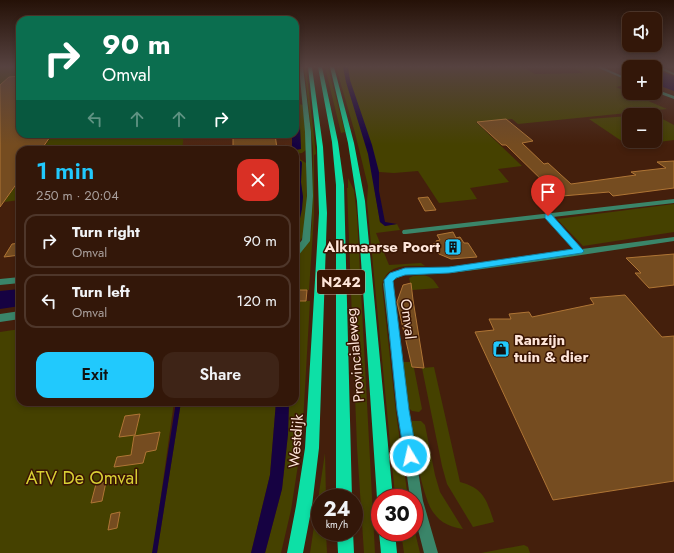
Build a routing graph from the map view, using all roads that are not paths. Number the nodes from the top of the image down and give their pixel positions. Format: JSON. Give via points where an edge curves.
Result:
{"nodes":[{"id":1,"x":304,"y":93,"type":"edge"},
{"id":2,"x":313,"y":93,"type":"edge"},
{"id":3,"x":325,"y":93,"type":"edge"},
{"id":4,"x":338,"y":93,"type":"edge"},
{"id":5,"x":662,"y":93,"type":"edge"},
{"id":6,"x":674,"y":98,"type":"edge"},
{"id":7,"x":674,"y":201,"type":"edge"},
{"id":8,"x":548,"y":216,"type":"junction"},
{"id":9,"x":406,"y":232,"type":"dead end"},
{"id":10,"x":674,"y":239,"type":"edge"},
{"id":11,"x":299,"y":249,"type":"edge"},
{"id":12,"x":579,"y":251,"type":"junction"},
{"id":13,"x":16,"y":280,"type":"edge"},
{"id":14,"x":0,"y":282,"type":"edge"},
{"id":15,"x":16,"y":316,"type":"edge"},
{"id":16,"x":0,"y":318,"type":"edge"},
{"id":17,"x":344,"y":489,"type":"edge"},
{"id":18,"x":384,"y":489,"type":"edge"},
{"id":19,"x":345,"y":541,"type":"edge"},
{"id":20,"x":388,"y":541,"type":"edge"},
{"id":21,"x":295,"y":553,"type":"edge"},
{"id":22,"x":346,"y":553,"type":"edge"},
{"id":23,"x":389,"y":553,"type":"edge"},
{"id":24,"x":431,"y":553,"type":"edge"}],
"edges":[{"from":1,"to":11,"type":"street","via":[[310,196],[306,241]]},
{"from":2,"to":21,"type":"main road","name":"Westdijk","via":[[320,147],[323,213],[312,448]]},
{"from":3,"to":17,"type":"main road","name":"Provincialeweg","number":"N242","via":[[340,185]]},
{"from":4,"to":18,"type":"main road","name":"Provincialeweg","number":"N242","via":[[351,142],[361,201]]},
{"from":5,"to":6,"type":"street"},
{"from":7,"to":8,"type":"street"},
{"from":8,"to":9,"type":"street"},
{"from":8,"to":12,"type":"street"},
{"from":10,"to":12,"type":"street","name":"Omval"},
{"from":12,"to":24,"type":"street","name":"Omval","via":[[449,270],[405,272],[388,280],[403,410],[416,493]]},
{"from":13,"to":14,"type":"street"},
{"from":15,"to":16,"type":"street"},
{"from":19,"to":22,"type":"main road"},
{"from":20,"to":23,"type":"main road"}]}
